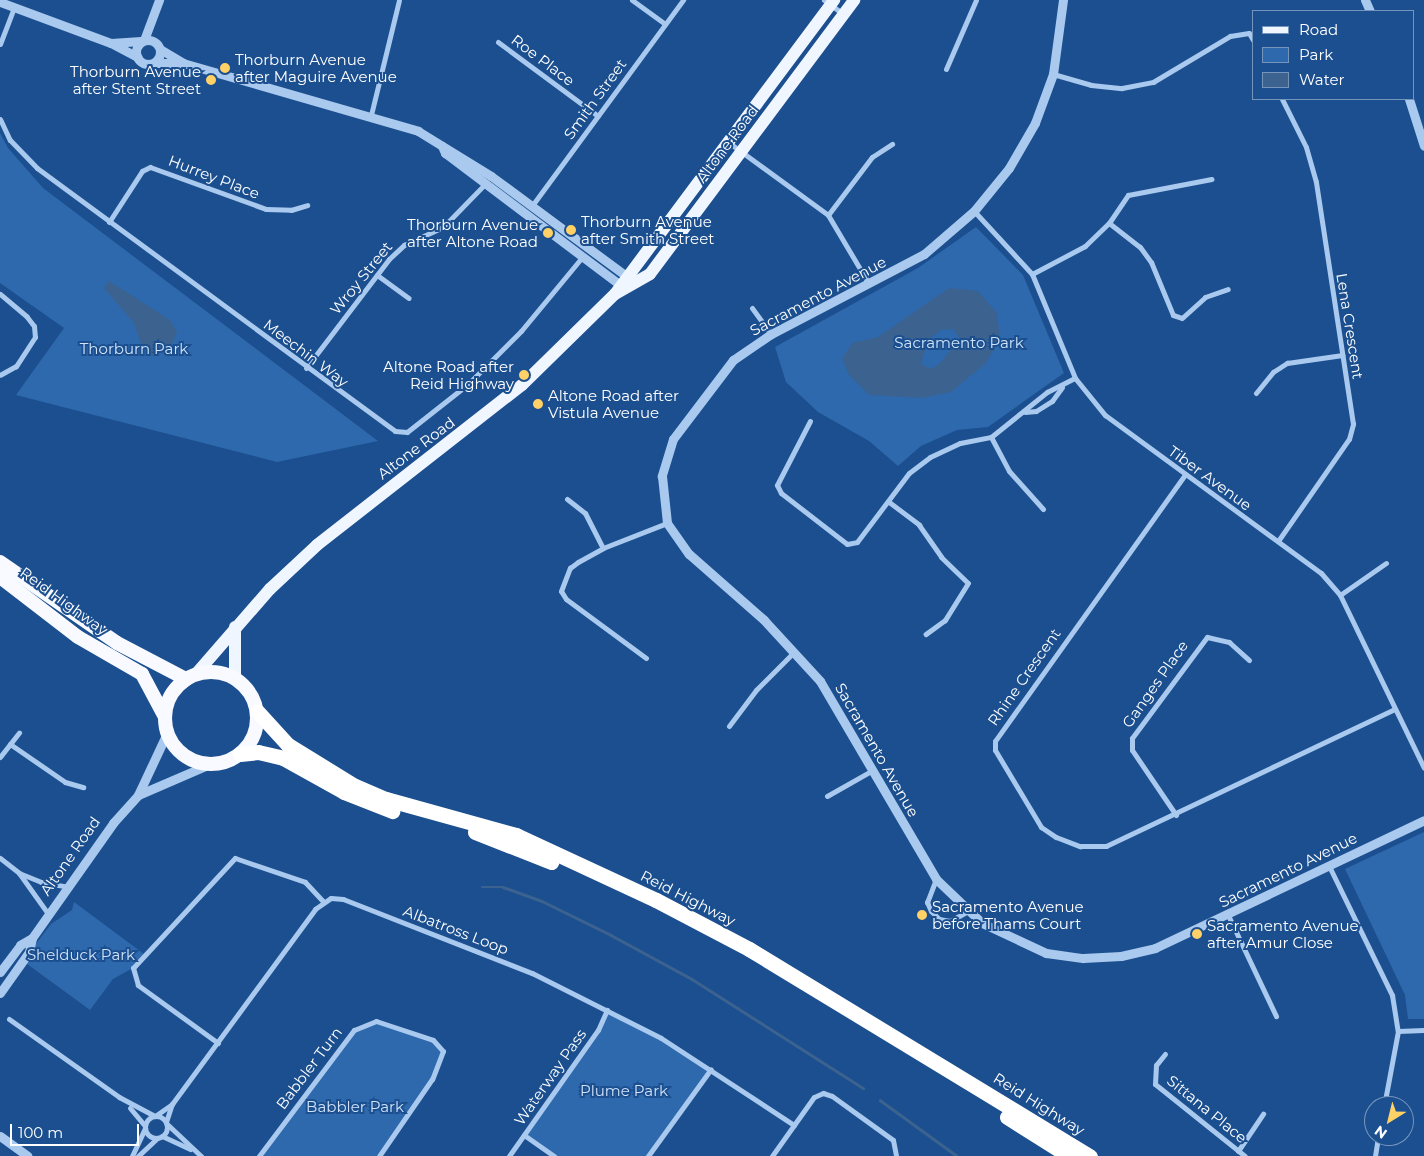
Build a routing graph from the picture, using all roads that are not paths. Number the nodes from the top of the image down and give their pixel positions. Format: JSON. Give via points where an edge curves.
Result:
{"nodes":[{"id":1,"x":159,"y":0,"type":"edge"},
{"id":2,"x":399,"y":0,"type":"edge"},
{"id":3,"x":632,"y":0,"type":"edge"},
{"id":4,"x":683,"y":0,"type":"edge"},
{"id":5,"x":854,"y":0,"type":"edge"},
{"id":6,"x":976,"y":0,"type":"edge"},
{"id":7,"x":1063,"y":0,"type":"edge"},
{"id":8,"x":0,"y":2,"type":"edge"},
{"id":9,"x":830,"y":2,"type":"edge"},
{"id":10,"x":14,"y":8,"type":"junction"},
{"id":11,"x":844,"y":14,"type":"junction"},
{"id":12,"x":153,"y":23,"type":"junction"},
{"id":13,"x":665,"y":24,"type":"junction"},
{"id":14,"x":1252,"y":38,"type":"edge"},
{"id":15,"x":142,"y":41,"type":"junction"},
{"id":16,"x":498,"y":42,"type":"dead end"},
{"id":17,"x":111,"y":43,"type":"junction"},
{"id":18,"x":0,"y":44,"type":"edge"},
{"id":19,"x":158,"y":45,"type":"junction"},
{"id":20,"x":137,"y":57,"type":"junction"},
{"id":21,"x":154,"y":63,"type":"junction"},
{"id":22,"x":184,"y":63,"type":"junction"},
{"id":23,"x":946,"y":69,"type":"dead end"},
{"id":24,"x":1053,"y":74,"type":"junction"},
{"id":25,"x":1282,"y":100,"type":"edge"},
{"id":26,"x":1409,"y":100,"type":"edge"},
{"id":27,"x":371,"y":115,"type":"junction"},
{"id":28,"x":598,"y":116,"type":"junction"},
{"id":29,"x":0,"y":119,"type":"edge"},
{"id":30,"x":728,"y":142,"type":"junction"},
{"id":31,"x":892,"y":144,"type":"dead end"},
{"id":32,"x":1424,"y":146,"type":"edge"},
{"id":33,"x":742,"y":153,"type":"junction"},
{"id":34,"x":1211,"y":179,"type":"dead end"},
{"id":35,"x":488,"y":180,"type":"junction"},
{"id":36,"x":308,"y":205,"type":"dead end"},
{"id":37,"x":529,"y":210,"type":"junction"},
{"id":38,"x":974,"y":211,"type":"junction"},
{"id":39,"x":828,"y":215,"type":"junction"},
{"id":40,"x":109,"y":222,"type":"junction"},
{"id":41,"x":1110,"y":223,"type":"junction"},
{"id":42,"x":586,"y":253,"type":"junction"},
{"id":43,"x":1032,"y":274,"type":"junction"},
{"id":44,"x":377,"y":275,"type":"junction"},
{"id":45,"x":620,"y":285,"type":"junction"},
{"id":46,"x":869,"y":285,"type":"junction"},
{"id":47,"x":1228,"y":289,"type":"dead end"},
{"id":48,"x":0,"y":294,"type":"edge"},
{"id":49,"x":409,"y":298,"type":"dead end"},
{"id":50,"x":752,"y":308,"type":"dead end"},
{"id":51,"x":771,"y":334,"type":"junction"},
{"id":52,"x":1342,"y":355,"type":"junction"},
{"id":53,"x":306,"y":368,"type":"junction"},
{"id":54,"x":0,"y":375,"type":"edge"},
{"id":55,"x":1075,"y":378,"type":"junction"},
{"id":56,"x":1062,"y":387,"type":"junction"},
{"id":57,"x":1256,"y":393,"type":"dead end"},
{"id":58,"x":1025,"y":412,"type":"junction"},
{"id":59,"x":810,"y":421,"type":"dead end"},
{"id":60,"x":992,"y":437,"type":"junction"},
{"id":61,"x":1184,"y":476,"type":"junction"},
{"id":62,"x":567,"y":499,"type":"dead end"},
{"id":63,"x":889,"y":502,"type":"junction"},
{"id":64,"x":1044,"y":509,"type":"dead end"},
{"id":65,"x":667,"y":523,"type":"junction"},
{"id":66,"x":1278,"y":541,"type":"junction"},
{"id":67,"x":603,"y":548,"type":"junction"},
{"id":68,"x":0,"y":562,"type":"edge"},
{"id":69,"x":1386,"y":563,"type":"dead end"},
{"id":70,"x":0,"y":577,"type":"edge"},
{"id":71,"x":1340,"y":595,"type":"junction"},
{"id":72,"x":235,"y":627,"type":"junction"},
{"id":73,"x":926,"y":634,"type":"dead end"},
{"id":74,"x":794,"y":652,"type":"junction"},
{"id":75,"x":646,"y":658,"type":"dead end"},
{"id":76,"x":1249,"y":660,"type":"dead end"},
{"id":77,"x":191,"y":677,"type":"junction"},
{"id":78,"x":235,"y":678,"type":"junction"},
{"id":79,"x":1394,"y":709,"type":"junction"},
{"id":80,"x":257,"y":711,"type":"junction"},
{"id":81,"x":165,"y":717,"type":"junction"},
{"id":82,"x":729,"y":726,"type":"dead end"},
{"id":83,"x":19,"y":733,"type":"dead end"},
{"id":84,"x":168,"y":733,"type":"junction"},
{"id":85,"x":10,"y":744,"type":"junction"},
{"id":86,"x":240,"y":754,"type":"junction"},
{"id":87,"x":0,"y":757,"type":"edge"},
{"id":88,"x":210,"y":764,"type":"junction"},
{"id":89,"x":1424,"y":768,"type":"edge"},
{"id":90,"x":873,"y":770,"type":"junction"},
{"id":91,"x":83,"y":787,"type":"dead end"},
{"id":92,"x":138,"y":795,"type":"junction"},
{"id":93,"x":826,"y":796,"type":"dead end"},
{"id":94,"x":1176,"y":815,"type":"junction"},
{"id":95,"x":1424,"y":820,"type":"edge"},
{"id":96,"x":0,"y":858,"type":"edge"},
{"id":97,"x":1329,"y":866,"type":"junction"},
{"id":98,"x":19,"y":873,"type":"junction"},
{"id":99,"x":936,"y":879,"type":"junction"},
{"id":100,"x":70,"y":887,"type":"junction"},
{"id":101,"x":323,"y":901,"type":"junction"},
{"id":102,"x":966,"y":912,"type":"junction"},
{"id":103,"x":1228,"y":915,"type":"junction"},
{"id":104,"x":49,"y":916,"type":"junction"},
{"id":105,"x":32,"y":938,"type":"junction"},
{"id":106,"x":0,"y":972,"type":"edge"},
{"id":107,"x":0,"y":993,"type":"edge"},
{"id":108,"x":607,"y":1010,"type":"junction"},
{"id":109,"x":1276,"y":1016,"type":"dead end"},
{"id":110,"x":9,"y":1019,"type":"dead end"},
{"id":111,"x":1424,"y":1030,"type":"edge"},
{"id":112,"x":1398,"y":1031,"type":"junction"},
{"id":113,"x":218,"y":1043,"type":"junction"},
{"id":114,"x":1165,"y":1054,"type":"dead end"},
{"id":115,"x":711,"y":1069,"type":"junction"},
{"id":116,"x":1386,"y":1096,"type":"edge"},
{"id":117,"x":119,"y":1098,"type":"junction"},
{"id":118,"x":172,"y":1104,"type":"junction"},
{"id":119,"x":1263,"y":1114,"type":"dead end"},
{"id":120,"x":154,"y":1116,"type":"junction"},
{"id":121,"x":166,"y":1123,"type":"junction"},
{"id":122,"x":794,"y":1125,"type":"junction"},
{"id":123,"x":145,"y":1127,"type":"junction"},
{"id":124,"x":524,"y":1135,"type":"junction"},
{"id":125,"x":0,"y":1136,"type":"edge"},
{"id":126,"x":160,"y":1137,"type":"junction"},
{"id":127,"x":1238,"y":1150,"type":"junction"},
{"id":128,"x":195,"y":1152,"type":"junction"},
{"id":129,"x":28,"y":1156,"type":"edge"},
{"id":130,"x":132,"y":1156,"type":"edge"},
{"id":131,"x":138,"y":1156,"type":"edge"},
{"id":132,"x":200,"y":1156,"type":"edge"},
{"id":133,"x":259,"y":1156,"type":"edge"},
{"id":134,"x":379,"y":1156,"type":"edge"},
{"id":135,"x":509,"y":1156,"type":"edge"},
{"id":136,"x":554,"y":1156,"type":"edge"},
{"id":137,"x":648,"y":1156,"type":"edge"},
{"id":138,"x":772,"y":1156,"type":"edge"},
{"id":139,"x":896,"y":1156,"type":"edge"},
{"id":140,"x":1069,"y":1156,"type":"edge"},
{"id":141,"x":1090,"y":1156,"type":"edge"},
{"id":142,"x":1245,"y":1156,"type":"edge"}],
"edges":[{"from":1,"to":12,"type":"street"},
{"from":2,"to":27,"type":"street"},
{"from":3,"to":13,"type":"street"},
{"from":4,"to":13,"type":"street","name":"Smith Street"},
{"from":5,"to":11,"type":"main road","name":"Altone Road"},
{"from":6,"to":23,"type":"street"},
{"from":7,"to":24,"type":"street","name":"Sacramento Avenue"},
{"from":8,"to":10,"type":"street"},
{"from":9,"to":11,"type":"street"},
{"from":9,"to":30,"type":"main road","name":"Altone Road"},
{"from":10,"to":17,"type":"street"},
{"from":10,"to":18,"type":"street"},
{"from":11,"to":33,"type":"main road","name":"Altone Road"},
{"from":12,"to":15,"type":"street"},
{"from":12,"to":19,"type":"street"},
{"from":13,"to":28,"type":"street","name":"Smith Street"},
{"from":14,"to":24,"type":"street","via":[[1249,34],[1235,34],[1154,82],[1122,88],[1091,85]]},
{"from":15,"to":17,"type":"street"},
{"from":15,"to":19,"type":"street"},
{"from":15,"to":20,"type":"street","via":[[135,51]]},
{"from":16,"to":28,"type":"street","name":"Roe Place"},
{"from":17,"to":20,"type":"street"},
{"from":19,"to":21,"type":"street"},
{"from":19,"to":22,"type":"street"},
{"from":20,"to":21,"type":"street","via":[[144,64]]},
{"from":21,"to":22,"type":"street"},
{"from":22,"to":27,"type":"street"},
{"from":24,"to":38,"type":"street","name":"Sacramento Avenue","via":[[1035,123],[1009,168]]},
{"from":25,"to":52,"type":"street","name":"Lena Crescent","via":[[1306,147],[1316,182]]},
{"from":26,"to":32,"type":"street"},
{"from":27,"to":35,"type":"street","via":[[418,131],[442,146],[445,153]]},
{"from":28,"to":37,"type":"street","name":"Smith Street"},
{"from":29,"to":40,"type":"street","name":"Meechin Way","via":[[24,156]]},
{"from":30,"to":33,"type":"street"},
{"from":30,"to":45,"type":"main road","name":"Altone Road"},
{"from":31,"to":39,"type":"street","via":[[872,158]]},
{"from":33,"to":39,"type":"street"},
{"from":33,"to":45,"type":"main road","name":"Altone Road","via":[[650,274]]},
{"from":34,"to":41,"type":"street","via":[[1128,195]]},
{"from":35,"to":37,"type":"street"},
{"from":35,"to":44,"type":"street","name":"Wroy Street","via":[[443,227],[404,245]]},
{"from":36,"to":40,"type":"street","name":"Hurrey Place","via":[[292,210],[266,209],[150,167],[142,172]]},
{"from":37,"to":42,"type":"street"},
{"from":38,"to":43,"type":"street","name":"Tiber Avenue"},
{"from":38,"to":46,"type":"street","name":"Sacramento Avenue","via":[[924,254]]},
{"from":39,"to":46,"type":"street"},
{"from":40,"to":53,"type":"street","name":"Meechin Way"},
{"from":41,"to":43,"type":"street","via":[[1085,246]]},
{"from":41,"to":47,"type":"street","via":[[1140,247],[1173,315],[1182,318],[1205,297]]},
{"from":42,"to":45,"type":"street"},
{"from":42,"to":53,"type":"street","name":"Meechin Way","via":[[514,338],[468,384],[407,432],[395,431],[382,424]]},
{"from":43,"to":55,"type":"street","name":"Tiber Avenue"},
{"from":44,"to":49,"type":"street"},
{"from":44,"to":53,"type":"street","name":"Wroy Street"},
{"from":45,"to":72,"type":"main road","name":"Altone Road","via":[[528,379],[355,513]]},
{"from":46,"to":51,"type":"street","name":"Sacramento Avenue"},
{"from":48,"to":54,"type":"street","via":[[28,317],[34,326],[35,337],[16,366]]},
{"from":50,"to":51,"type":"street"},
{"from":51,"to":65,"type":"street","name":"Sacramento Avenue","via":[[733,360],[673,439],[662,476]]},
{"from":52,"to":57,"type":"street","via":[[1287,363],[1273,372]]},
{"from":52,"to":66,"type":"street","name":"Lena Crescent","via":[[1353,424],[1349,439]]},
{"from":55,"to":56,"type":"street"},
{"from":55,"to":61,"type":"street","name":"Tiber Avenue","via":[[1105,415]]},
{"from":56,"to":58,"type":"street","via":[[1047,392]]},
{"from":56,"to":58,"type":"street","via":[[1052,401],[1036,411]]},
{"from":58,"to":60,"type":"street"},
{"from":59,"to":63,"type":"street","via":[[780,475],[777,485],[781,493],[847,544],[856,542]]},
{"from":60,"to":63,"type":"street","via":[[960,443],[930,457],[909,473]]},
{"from":60,"to":64,"type":"street","via":[[1008,471]]},
{"from":61,"to":66,"type":"street","name":"Tiber Avenue"},
{"from":61,"to":94,"type":"street","name":"Rhine Crescent","via":[[994,741],[1031,815],[1056,838],[1080,846],[1106,846]]},
{"from":62,"to":67,"type":"street","via":[[585,514]]},
{"from":63,"to":73,"type":"street","via":[[919,525],[941,557],[968,583],[946,620]]},
{"from":65,"to":67,"type":"street"},
{"from":65,"to":74,"type":"street","name":"Sacramento Avenue","via":[[689,554],[764,620]]},
{"from":66,"to":71,"type":"street","name":"Tiber Avenue","via":[[1320,573]]},
{"from":67,"to":75,"type":"street","via":[[570,568],[562,591],[566,599]]},
{"from":68,"to":77,"type":"highway","name":"Reid Highway","via":[[117,643]]},
{"from":69,"to":71,"type":"street"},
{"from":70,"to":81,"type":"highway","name":"Reid Highway","via":[[78,637],[142,674]]},
{"from":71,"to":79,"type":"street","name":"Tiber Avenue"},
{"from":72,"to":77,"type":"main road","name":"Altone Road"},
{"from":72,"to":78,"type":"main road"},
{"from":74,"to":82,"type":"street","via":[[756,690]]},
{"from":74,"to":90,"type":"street","name":"Sacramento Avenue","via":[[820,681]]},
{"from":76,"to":94,"type":"street","name":"Ganges Place","via":[[1229,642],[1206,637],[1132,738],[1132,750]]},
{"from":77,"to":78,"type":"highway","via":[[212,672]]},
{"from":77,"to":81,"type":"highway","via":[[171,694]]},
{"from":78,"to":80,"type":"highway","via":[[247,689]]},
{"from":79,"to":89,"type":"street","name":"Tiber Avenue"},
{"from":79,"to":94,"type":"street","name":"Rhine Crescent"},
{"from":80,"to":86,"type":"highway","via":[[254,734]]},
{"from":80,"to":141,"type":"highway","name":"Reid Highway","via":[[288,745],[355,786],[386,800],[516,835],[656,900],[749,949]]},
{"from":81,"to":84,"type":"highway"},
{"from":83,"to":85,"type":"street"},
{"from":84,"to":88,"type":"highway","via":[[187,757]]},
{"from":84,"to":92,"type":"street","name":"Altone Road"},
{"from":85,"to":87,"type":"street"},
{"from":85,"to":91,"type":"street","via":[[65,782]]},
{"from":86,"to":88,"type":"highway"},
{"from":86,"to":140,"type":"highway","name":"Reid Highway","via":[[258,752],[283,758],[373,806],[484,835],[589,879],[744,958],[879,1036]]},
{"from":88,"to":92,"type":"street","name":"Altone Road"},
{"from":90,"to":93,"type":"street"},
{"from":90,"to":99,"type":"street","name":"Sacramento Avenue"},
{"from":92,"to":100,"type":"street","name":"Altone Road","via":[[113,823]]},
{"from":95,"to":97,"type":"street","name":"Sacramento Avenue"},
{"from":96,"to":98,"type":"street"},
{"from":97,"to":103,"type":"street","name":"Sacramento Avenue"},
{"from":97,"to":112,"type":"street","via":[[1392,994]]},
{"from":98,"to":100,"type":"street","via":[[41,882]]},
{"from":98,"to":104,"type":"street"},
{"from":99,"to":102,"type":"street","name":"Sacramento Avenue"},
{"from":99,"to":102,"type":"street","via":[[927,902],[931,911],[939,919],[950,921]]},
{"from":100,"to":104,"type":"street","name":"Altone Road"},
{"from":101,"to":108,"type":"street","name":"Albatross Loop","via":[[343,899],[532,973]]},
{"from":101,"to":113,"type":"street"},
{"from":101,"to":113,"type":"street","via":[[304,882],[235,858],[134,968],[138,984]]},
{"from":102,"to":103,"type":"street","name":"Sacramento Avenue","via":[[1000,934],[1046,952],[1083,958],[1121,956],[1155,948]]},
{"from":103,"to":109,"type":"street"},
{"from":104,"to":105,"type":"street","name":"Altone Road"},
{"from":105,"to":106,"type":"street","name":"Altone Road","via":[[20,946]]},
{"from":105,"to":107,"type":"street","name":"Altone Road","via":[[29,952]]},
{"from":108,"to":115,"type":"street","name":"Albatross Loop"},
{"from":108,"to":124,"type":"street","name":"Waterway Pass","via":[[598,1030]]},
{"from":110,"to":117,"type":"street"},
{"from":111,"to":112,"type":"street"},
{"from":112,"to":116,"type":"street"},
{"from":113,"to":118,"type":"street"},
{"from":114,"to":127,"type":"street","name":"Sittana Place","via":[[1156,1065],[1155,1084]]},
{"from":115,"to":122,"type":"street","name":"Albatross Loop"},
{"from":115,"to":137,"type":"street"},
{"from":117,"to":120,"type":"street"},
{"from":117,"to":123,"type":"street"},
{"from":118,"to":120,"type":"street"},
{"from":118,"to":121,"type":"street"},
{"from":119,"to":127,"type":"street"},
{"from":120,"to":121,"type":"street"},
{"from":120,"to":123,"type":"street"},
{"from":121,"to":126,"type":"street"},
{"from":121,"to":128,"type":"street"},
{"from":122,"to":138,"type":"street"},
{"from":122,"to":139,"type":"street","via":[[814,1097],[832,1096],[893,1140]]},
{"from":123,"to":126,"type":"street","via":[[149,1135]]},
{"from":123,"to":130,"type":"street"},
{"from":124,"to":135,"type":"street","name":"Waterway Pass"},
{"from":124,"to":136,"type":"street"},
{"from":125,"to":129,"type":"street"},
{"from":126,"to":128,"type":"street"},
{"from":126,"to":131,"type":"street"},
{"from":127,"to":142,"type":"street","name":"Sittana Place"},
{"from":128,"to":132,"type":"street"},
{"from":133,"to":134,"type":"street","name":"Babbler Turn","via":[[354,1030],[376,1021],[433,1040],[442,1051],[432,1079]]}]}
